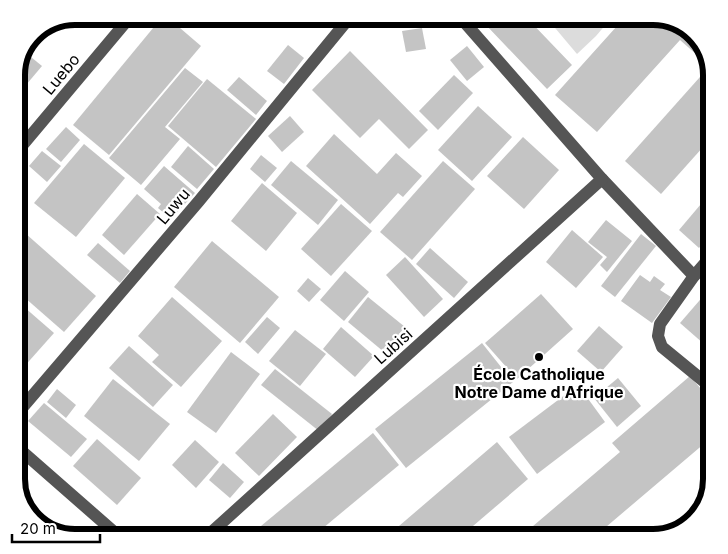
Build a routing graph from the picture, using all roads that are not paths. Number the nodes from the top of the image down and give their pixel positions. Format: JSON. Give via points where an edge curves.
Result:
{"nodes":[{"id":1,"x":123,"y":25,"type":"edge"},
{"id":2,"x":344,"y":25,"type":"edge"},
{"id":3,"x":467,"y":25,"type":"edge"},
{"id":4,"x":25,"y":141,"type":"edge"},
{"id":5,"x":602,"y":179,"type":"junction"},
{"id":6,"x":703,"y":266,"type":"edge"},
{"id":7,"x":694,"y":276,"type":"junction"},
{"id":8,"x":703,"y":380,"type":"edge"},
{"id":9,"x":25,"y":404,"type":"edge"},
{"id":10,"x":25,"y":454,"type":"edge"},
{"id":11,"x":111,"y":529,"type":"edge"},
{"id":12,"x":215,"y":529,"type":"edge"}],
"edges":[{"from":1,"to":4,"type":"street","name":"Luebo"},
{"from":2,"to":9,"type":"street","name":"Luwu"},
{"from":3,"to":5,"type":"street"},
{"from":5,"to":7,"type":"street"},
{"from":5,"to":12,"type":"street","name":"Lubisi"},
{"from":6,"to":7,"type":"street"},
{"from":7,"to":8,"type":"street","via":[[660,324],[658,336],[662,346]]},
{"from":10,"to":11,"type":"street"}]}
